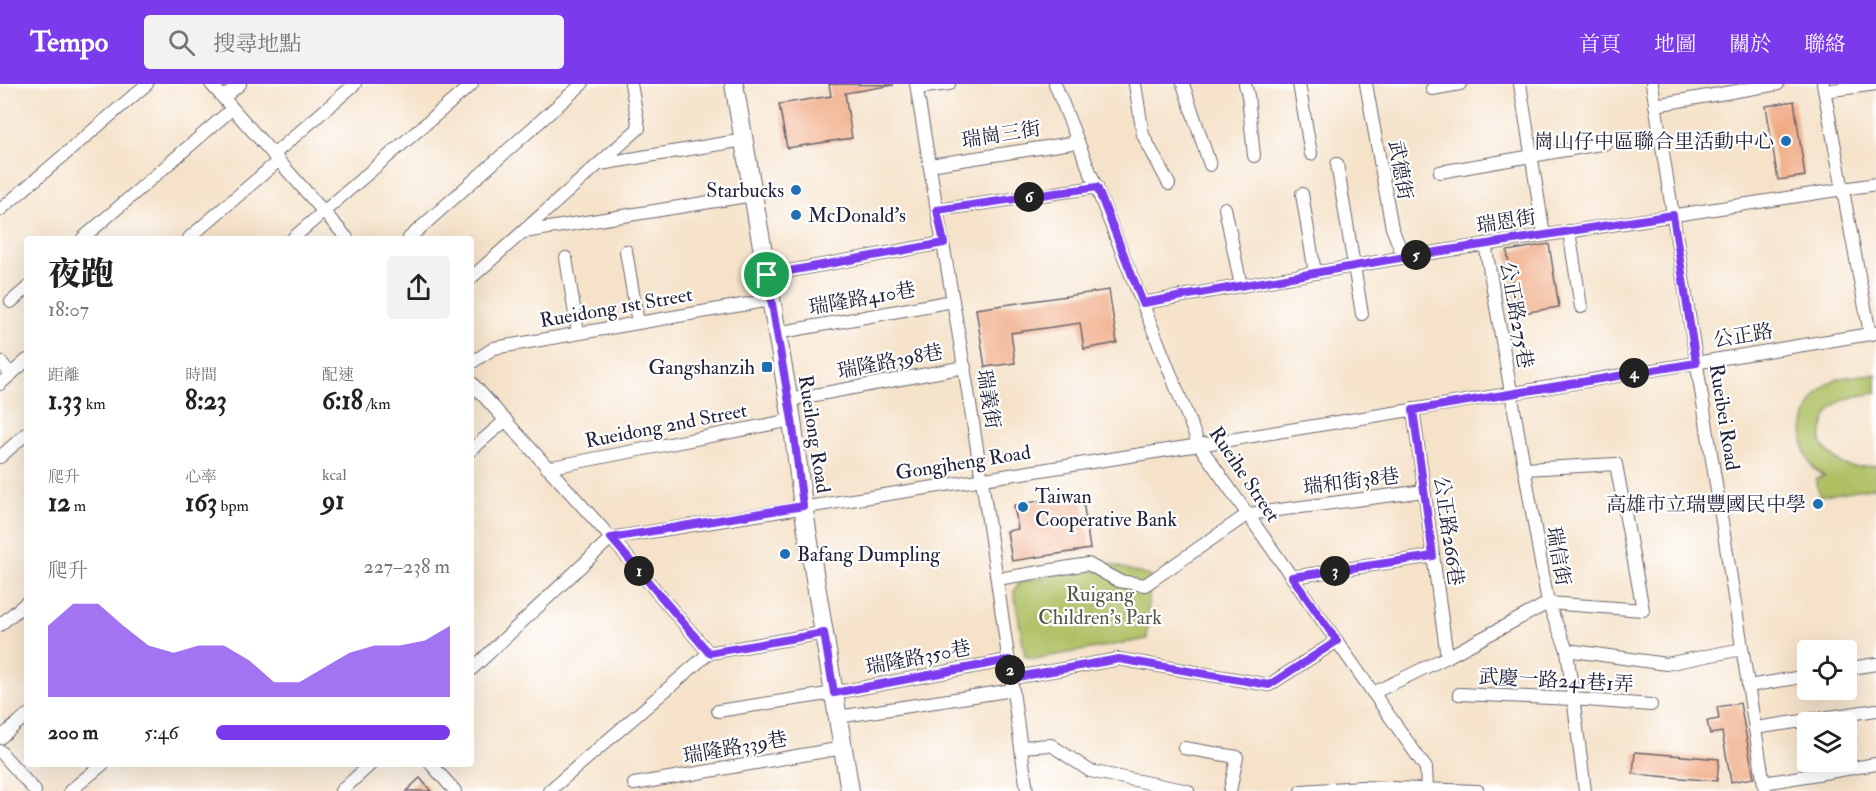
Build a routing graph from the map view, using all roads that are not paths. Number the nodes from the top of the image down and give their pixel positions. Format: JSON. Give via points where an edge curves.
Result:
{"nodes":[{"id":1,"x":147,"y":84,"type":"edge"},
{"id":2,"x":211,"y":84,"type":"edge"},
{"id":3,"x":240,"y":84,"type":"edge"},
{"id":4,"x":356,"y":84,"type":"edge"},
{"id":5,"x":472,"y":84,"type":"edge"},
{"id":6,"x":582,"y":84,"type":"edge"},
{"id":7,"x":630,"y":84,"type":"edge"},
{"id":8,"x":734,"y":84,"type":"edge"},
{"id":9,"x":949,"y":84,"type":"edge"},
{"id":10,"x":1055,"y":84,"type":"edge"},
{"id":11,"x":1135,"y":84,"type":"edge"},
{"id":12,"x":1183,"y":84,"type":"edge"},
{"id":13,"x":1245,"y":84,"type":"edge"},
{"id":14,"x":1299,"y":84,"type":"edge"},
{"id":15,"x":1366,"y":84,"type":"edge"},
{"id":16,"x":1460,"y":84,"type":"edge"},
{"id":17,"x":1520,"y":84,"type":"edge"},
{"id":18,"x":1652,"y":84,"type":"edge"},
{"id":19,"x":1778,"y":84,"type":"edge"},
{"id":20,"x":1876,"y":84,"type":"edge"},
{"id":21,"x":917,"y":86,"type":"edge"},
{"id":22,"x":1824,"y":88,"type":"edge"},
{"id":23,"x":1432,"y":89,"type":"dead end"},
{"id":24,"x":223,"y":98,"type":"junction"},
{"id":25,"x":1655,"y":105,"type":"junction"},
{"id":26,"x":232,"y":109,"type":"junction"},
{"id":27,"x":744,"y":140,"type":"junction"},
{"id":28,"x":1078,"y":142,"type":"junction"},
{"id":29,"x":1606,"y":143,"type":"dead end"},
{"id":30,"x":1311,"y":154,"type":"dead end"},
{"id":31,"x":1254,"y":156,"type":"dead end"},
{"id":32,"x":1532,"y":156,"type":"junction"},
{"id":33,"x":276,"y":158,"type":"junction"},
{"id":34,"x":599,"y":164,"type":"junction"},
{"id":35,"x":1337,"y":164,"type":"dead end"},
{"id":36,"x":930,"y":165,"type":"junction"},
{"id":37,"x":1210,"y":165,"type":"dead end"},
{"id":38,"x":1440,"y":172,"type":"dead end"},
{"id":39,"x":1876,"y":183,"type":"edge"},
{"id":40,"x":1169,"y":184,"type":"dead end"},
{"id":41,"x":1097,"y":187,"type":"junction"},
{"id":42,"x":1843,"y":189,"type":"junction"},
{"id":43,"x":1302,"y":194,"type":"dead end"},
{"id":44,"x":753,"y":195,"type":"junction"},
{"id":45,"x":1225,"y":208,"type":"dead end"},
{"id":46,"x":0,"y":210,"type":"edge"},
{"id":47,"x":937,"y":210,"type":"junction"},
{"id":48,"x":323,"y":212,"type":"junction"},
{"id":49,"x":1673,"y":215,"type":"junction"},
{"id":50,"x":1569,"y":231,"type":"junction"},
{"id":51,"x":523,"y":232,"type":"junction"},
{"id":52,"x":1544,"y":235,"type":"junction"},
{"id":53,"x":85,"y":236,"type":"edge"},
{"id":54,"x":191,"y":236,"type":"edge"},
{"id":55,"x":295,"y":236,"type":"edge"},
{"id":56,"x":345,"y":236,"type":"edge"},
{"id":57,"x":411,"y":236,"type":"edge"},
{"id":58,"x":944,"y":243,"type":"junction"},
{"id":59,"x":1485,"y":244,"type":"junction"},
{"id":60,"x":626,"y":251,"type":"dead end"},
{"id":61,"x":1411,"y":256,"type":"junction"},
{"id":62,"x":566,"y":258,"type":"dead end"},
{"id":63,"x":1354,"y":266,"type":"junction"},
{"id":64,"x":1315,"y":273,"type":"junction"},
{"id":65,"x":474,"y":275,"type":"edge"},
{"id":66,"x":767,"y":275,"type":"junction"},
{"id":67,"x":1241,"y":286,"type":"junction"},
{"id":68,"x":24,"y":291,"type":"edge"},
{"id":69,"x":771,"y":300,"type":"junction"},
{"id":70,"x":954,"y":301,"type":"junction"},
{"id":71,"x":11,"y":302,"type":"dead end"},
{"id":72,"x":1143,"y":303,"type":"junction"},
{"id":73,"x":1581,"y":307,"type":"dead end"},
{"id":74,"x":1362,"y":314,"type":"dead end"},
{"id":75,"x":638,"y":323,"type":"junction"},
{"id":76,"x":578,"y":333,"type":"junction"},
{"id":77,"x":777,"y":333,"type":"junction"},
{"id":78,"x":1873,"y":334,"type":"edge"},
{"id":79,"x":0,"y":361,"type":"edge"},
{"id":80,"x":474,"y":361,"type":"edge"},
{"id":81,"x":24,"y":363,"type":"edge"},
{"id":82,"x":1696,"y":363,"type":"junction"},
{"id":83,"x":965,"y":367,"type":"junction"},
{"id":84,"x":11,"y":374,"type":"junction"},
{"id":85,"x":0,"y":384,"type":"edge"},
{"id":86,"x":474,"y":385,"type":"edge"},
{"id":87,"x":1510,"y":393,"type":"junction"},
{"id":88,"x":788,"y":400,"type":"junction"},
{"id":89,"x":1413,"y":410,"type":"junction"},
{"id":90,"x":506,"y":420,"type":"junction"},
{"id":91,"x":792,"y":420,"type":"junction"},
{"id":92,"x":24,"y":436,"type":"edge"},
{"id":93,"x":1199,"y":444,"type":"junction"},
{"id":94,"x":474,"y":447,"type":"edge"},
{"id":95,"x":0,"y":457,"type":"edge"},
{"id":96,"x":547,"y":468,"type":"junction"},
{"id":97,"x":1524,"y":468,"type":"junction"},
{"id":98,"x":982,"y":478,"type":"junction"},
{"id":99,"x":1424,"y":491,"type":"junction"},
{"id":100,"x":803,"y":506,"type":"junction"},
{"id":101,"x":1248,"y":514,"type":"junction"},
{"id":102,"x":611,"y":538,"type":"junction"},
{"id":103,"x":1433,"y":556,"type":"junction"},
{"id":104,"x":1292,"y":577,"type":"junction"},
{"id":105,"x":998,"y":579,"type":"junction"},
{"id":106,"x":1548,"y":603,"type":"junction"},
{"id":107,"x":24,"y":605,"type":"edge"},
{"id":108,"x":0,"y":625,"type":"edge"},
{"id":109,"x":824,"y":633,"type":"junction"},
{"id":110,"x":1337,"y":641,"type":"junction"},
{"id":111,"x":1742,"y":649,"type":"junction"},
{"id":112,"x":1567,"y":650,"type":"junction"},
{"id":113,"x":709,"y":653,"type":"junction"},
{"id":114,"x":1448,"y":657,"type":"junction"},
{"id":115,"x":1009,"y":660,"type":"junction"},
{"id":116,"x":1876,"y":664,"type":"edge"},
{"id":117,"x":474,"y":667,"type":"edge"},
{"id":118,"x":1857,"y":667,"type":"edge"},
{"id":119,"x":1797,"y":678,"type":"edge"},
{"id":120,"x":1012,"y":684,"type":"junction"},
{"id":121,"x":1748,"y":687,"type":"junction"},
{"id":122,"x":834,"y":693,"type":"junction"},
{"id":123,"x":1373,"y":693,"type":"junction"},
{"id":124,"x":1459,"y":694,"type":"dead end"},
{"id":125,"x":1573,"y":699,"type":"junction"},
{"id":126,"x":1651,"y":705,"type":"dead end"},
{"id":127,"x":1876,"y":710,"type":"edge"},
{"id":128,"x":718,"y":711,"type":"dead end"},
{"id":129,"x":838,"y":717,"type":"junction"},
{"id":130,"x":24,"y":718,"type":"edge"},
{"id":131,"x":1755,"y":728,"type":"junction"},
{"id":132,"x":0,"y":738,"type":"edge"},
{"id":133,"x":1021,"y":747,"type":"junction"},
{"id":134,"x":843,"y":748,"type":"junction"},
{"id":135,"x":1185,"y":748,"type":"dead end"},
{"id":136,"x":0,"y":751,"type":"edge"},
{"id":137,"x":1876,"y":764,"type":"edge"},
{"id":138,"x":99,"y":767,"type":"edge"},
{"id":139,"x":368,"y":767,"type":"edge"},
{"id":140,"x":434,"y":767,"type":"edge"},
{"id":141,"x":634,"y":784,"type":"dead end"},
{"id":142,"x":1764,"y":787,"type":"edge"},
{"id":143,"x":1427,"y":788,"type":"junction"},
{"id":144,"x":36,"y":791,"type":"edge"},
{"id":145,"x":70,"y":791,"type":"edge"},
{"id":146,"x":341,"y":791,"type":"edge"},
{"id":147,"x":455,"y":791,"type":"edge"},
{"id":148,"x":549,"y":791,"type":"edge"},
{"id":149,"x":850,"y":791,"type":"edge"},
{"id":150,"x":1027,"y":791,"type":"edge"},
{"id":151,"x":1188,"y":791,"type":"edge"},
{"id":152,"x":1230,"y":791,"type":"edge"},
{"id":153,"x":1301,"y":791,"type":"edge"},
{"id":154,"x":1478,"y":791,"type":"edge"},
{"id":155,"x":1585,"y":791,"type":"edge"}],
"edges":[{"from":1,"to":46,"type":"street"},
{"from":2,"to":24,"type":"street"},
{"from":3,"to":24,"type":"street"},
{"from":4,"to":33,"type":"street"},
{"from":5,"to":48,"type":"street"},
{"from":6,"to":57,"type":"street"},
{"from":7,"to":34,"type":"street","via":[[639,128]]},
{"from":8,"to":27,"type":"street","name":"Rueilong Road"},
{"from":9,"to":21,"type":"street"},
{"from":10,"to":28,"type":"street","name":"Rueihe Street"},
{"from":11,"to":40,"type":"street","via":[[1143,135]]},
{"from":12,"to":37,"type":"street"},
{"from":13,"to":31,"type":"street"},
{"from":14,"to":30,"type":"street"},
{"from":15,"to":61,"type":"street","name":"武德街","via":[[1392,228],[1400,248]]},
{"from":16,"to":23,"type":"street"},
{"from":17,"to":32,"type":"street"},
{"from":18,"to":25,"type":"street","name":"Rueibei Road"},
{"from":19,"to":25,"type":"street"},
{"from":20,"to":22,"type":"street"},
{"from":21,"to":36,"type":"street","name":"瑞義街"},
{"from":22,"to":42,"type":"street"},
{"from":24,"to":26,"type":"street"},
{"from":25,"to":49,"type":"street","name":"Rueibei Road"},
{"from":26,"to":33,"type":"street"},
{"from":26,"to":53,"type":"street"},
{"from":27,"to":34,"type":"street"},
{"from":27,"to":44,"type":"street","name":"Rueilong Road"},
{"from":28,"to":36,"type":"street","name":"瑞崗三街"},
{"from":28,"to":41,"type":"street","name":"Rueihe Street"},
{"from":29,"to":32,"type":"street"},
{"from":32,"to":38,"type":"street"},
{"from":32,"to":52,"type":"street"},
{"from":33,"to":48,"type":"street"},
{"from":33,"to":54,"type":"street"},
{"from":34,"to":51,"type":"street"},
{"from":35,"to":63,"type":"street"},
{"from":36,"to":47,"type":"street","name":"瑞義街"},
{"from":39,"to":42,"type":"street","name":"瑞恩街"},
{"from":41,"to":47,"type":"street"},
{"from":41,"to":72,"type":"street","name":"Rueihe Street"},
{"from":42,"to":49,"type":"street","name":"瑞恩街"},
{"from":42,"to":78,"type":"street"},
{"from":43,"to":64,"type":"street"},
{"from":44,"to":51,"type":"street"},
{"from":44,"to":66,"type":"street","name":"Rueilong Road"},
{"from":45,"to":67,"type":"street"},
{"from":47,"to":58,"type":"street","name":"瑞義街"},
{"from":48,"to":55,"type":"street"},
{"from":48,"to":56,"type":"street"},
{"from":49,"to":50,"type":"street","name":"瑞恩街"},
{"from":49,"to":82,"type":"street","name":"Rueibei Road"},
{"from":50,"to":52,"type":"street","name":"瑞恩街"},
{"from":50,"to":73,"type":"street"},
{"from":51,"to":65,"type":"street"},
{"from":52,"to":59,"type":"street","name":"瑞恩街"},
{"from":58,"to":66,"type":"street"},
{"from":58,"to":70,"type":"street","name":"瑞義街"},
{"from":59,"to":61,"type":"street","name":"瑞恩街"},
{"from":59,"to":87,"type":"street","name":"公正路275巷"},
{"from":60,"to":75,"type":"street"},
{"from":61,"to":63,"type":"street","name":"瑞恩街"},
{"from":62,"to":76,"type":"street"},
{"from":63,"to":64,"type":"street","name":"瑞恩街"},
{"from":63,"to":74,"type":"street"},
{"from":64,"to":67,"type":"street","name":"瑞恩街"},
{"from":66,"to":69,"type":"street","name":"Rueilong Road"},
{"from":67,"to":72,"type":"street","name":"瑞恩街"},
{"from":68,"to":71,"type":"street"},
{"from":69,"to":75,"type":"street","name":"Rueidong 1st Street"},
{"from":69,"to":77,"type":"street","name":"Rueilong Road"},
{"from":70,"to":77,"type":"street","name":"瑞隆路410巷"},
{"from":70,"to":83,"type":"street","name":"瑞義街"},
{"from":72,"to":93,"type":"street","name":"Rueihe Street"},
{"from":75,"to":76,"type":"street","name":"Rueidong 1st Street"},
{"from":76,"to":80,"type":"street","name":"Rueidong 1st Street","via":[[494,348]]},
{"from":77,"to":88,"type":"street","name":"Rueilong Road"},
{"from":78,"to":82,"type":"street","name":"公正路"},
{"from":79,"to":84,"type":"street"},
{"from":81,"to":84,"type":"street"},
{"from":82,"to":87,"type":"street","name":"公正路"},
{"from":82,"to":111,"type":"street","name":"Rueibei Road"},
{"from":83,"to":88,"type":"street","name":"瑞隆路398巷"},
{"from":83,"to":98,"type":"street","name":"瑞義街"},
{"from":84,"to":85,"type":"street"},
{"from":86,"to":90,"type":"street"},
{"from":87,"to":89,"type":"street","name":"Gongjheng Road"},
{"from":87,"to":97,"type":"street","name":"瑞信街"},
{"from":88,"to":91,"type":"street","name":"Rueilong Road"},
{"from":89,"to":93,"type":"street","name":"Gongjheng Road"},
{"from":89,"to":99,"type":"street","name":"公正路266巷"},
{"from":90,"to":94,"type":"street"},
{"from":90,"to":96,"type":"street"},
{"from":91,"to":96,"type":"street","name":"Rueidong 2nd Street"},
{"from":91,"to":100,"type":"street","name":"Rueilong Road"},
{"from":92,"to":95,"type":"street"},
{"from":93,"to":98,"type":"street","name":"Gongjheng Road"},
{"from":93,"to":101,"type":"street","name":"Rueihe Street"},
{"from":96,"to":102,"type":"street"},
{"from":97,"to":106,"type":"street","name":"瑞信街"},
{"from":97,"to":106,"type":"street","via":[[1616,464],[1643,610]]},
{"from":98,"to":100,"type":"street","name":"Gongjheng Road"},
{"from":98,"to":105,"type":"street","name":"瑞義街"},
{"from":99,"to":101,"type":"street","name":"瑞和街38巷"},
{"from":99,"to":103,"type":"street","name":"公正路266巷"},
{"from":100,"to":102,"type":"street","name":"Gongjheng Road"},
{"from":100,"to":109,"type":"street","name":"Rueilong Road"},
{"from":101,"to":104,"type":"street","name":"Rueihe Street"},
{"from":101,"to":105,"type":"street","via":[[1145,585],[1119,581],[1088,564]]},
{"from":102,"to":113,"type":"street"},
{"from":102,"to":117,"type":"street"},
{"from":103,"to":104,"type":"street"},
{"from":103,"to":114,"type":"street","name":"公正路266巷"},
{"from":104,"to":110,"type":"street","name":"Rueihe Street"},
{"from":105,"to":115,"type":"street","name":"瑞義街"},
{"from":106,"to":112,"type":"street"},
{"from":106,"to":114,"type":"street","name":"瑞信街"},
{"from":107,"to":108,"type":"street"},
{"from":109,"to":113,"type":"street"},
{"from":109,"to":122,"type":"street","name":"Rueilong Road"},
{"from":110,"to":120,"type":"street","via":[[1269,685],[1119,659]]},
{"from":110,"to":123,"type":"street","name":"Rueihe Street"},
{"from":111,"to":112,"type":"street","via":[[1666,664]]},
{"from":111,"to":121,"type":"street","name":"Rueibei Road"},
{"from":112,"to":125,"type":"street"},
{"from":113,"to":148,"type":"street"},
{"from":114,"to":123,"type":"street","name":"瑞信街"},
{"from":115,"to":120,"type":"street","name":"瑞義街"},
{"from":115,"to":122,"type":"street","name":"瑞隆路350巷"},
{"from":116,"to":118,"type":"street"},
{"from":119,"to":121,"type":"street"},
{"from":120,"to":129,"type":"street"},
{"from":120,"to":133,"type":"street","name":"瑞義街"},
{"from":121,"to":131,"type":"street","name":"Rueibei Road"},
{"from":122,"to":128,"type":"street","name":"瑞隆路350巷"},
{"from":122,"to":129,"type":"street","name":"Rueilong Road"},
{"from":123,"to":143,"type":"street","name":"Rueihe Street","via":[[1426,768]]},
{"from":124,"to":125,"type":"street","name":"武慶一路241巷1弄"},
{"from":125,"to":126,"type":"street","name":"武慶一路241巷1弄"},
{"from":125,"to":155,"type":"street"},
{"from":127,"to":131,"type":"street"},
{"from":129,"to":134,"type":"street","name":"Rueilong Road"},
{"from":130,"to":132,"type":"street"},
{"from":131,"to":142,"type":"street","name":"Rueibei Road"},
{"from":133,"to":150,"type":"street","name":"瑞義街"},
{"from":133,"to":151,"type":"street","via":[[1051,745],[1090,771]]},
{"from":134,"to":141,"type":"street","name":"瑞隆路339巷"},
{"from":134,"to":149,"type":"street","name":"Rueilong Road"},
{"from":135,"to":152,"type":"street","via":[[1237,757]]},
{"from":136,"to":144,"type":"street"},
{"from":137,"to":142,"type":"street"},
{"from":138,"to":145,"type":"street"},
{"from":139,"to":146,"type":"street"},
{"from":140,"to":147,"type":"street"},
{"from":143,"to":153,"type":"street"},
{"from":143,"to":154,"type":"street"}]}
